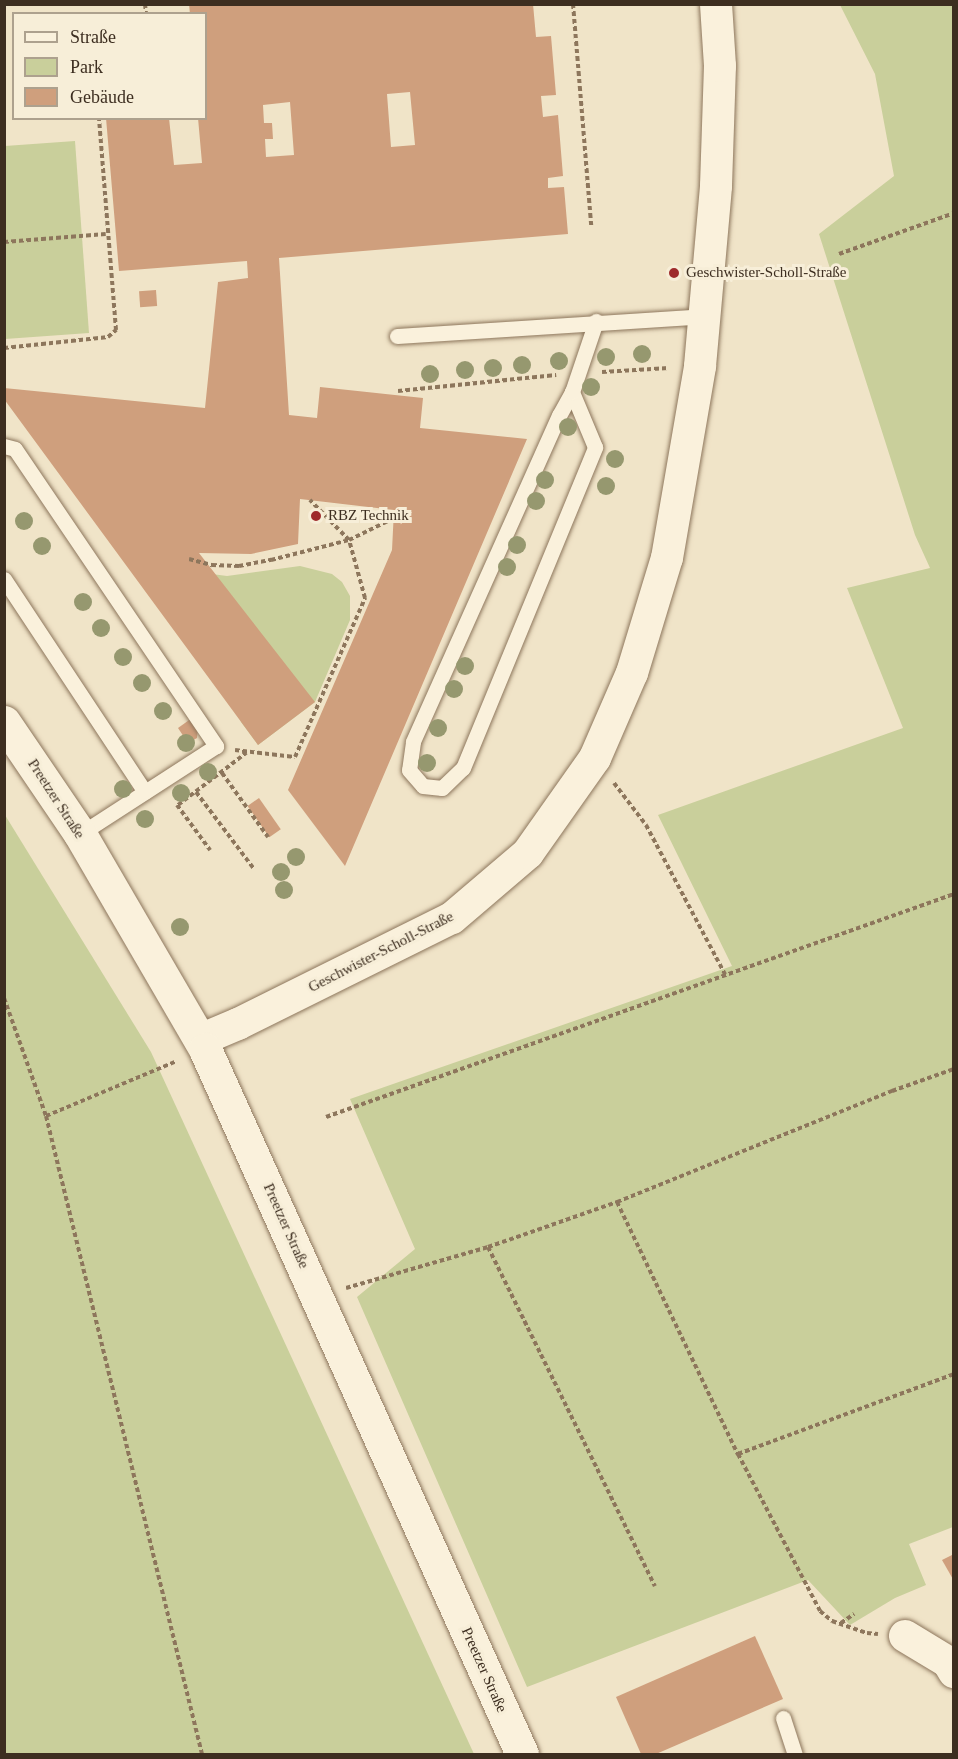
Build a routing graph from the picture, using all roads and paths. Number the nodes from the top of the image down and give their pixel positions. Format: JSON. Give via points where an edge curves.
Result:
{"nodes":[{"id":1,"x":573,"y":4,"type":"edge"},
{"id":2,"x":716,"y":4,"type":"edge"},
{"id":3,"x":99,"y":120,"type":"edge"},
{"id":4,"x":954,"y":213,"type":"edge"},
{"id":5,"x":591,"y":225,"type":"dead end"},
{"id":6,"x":106,"y":234,"type":"junction"},
{"id":7,"x":4,"y":242,"type":"edge"},
{"id":8,"x":839,"y":254,"type":"dead end"},
{"id":9,"x":703,"y":316,"type":"junction"},
{"id":10,"x":596,"y":321,"type":"junction"},
{"id":11,"x":397,"y":336,"type":"dead end"},
{"id":12,"x":4,"y":348,"type":"edge"},
{"id":13,"x":700,"y":366,"type":"junction"},
{"id":14,"x":579,"y":373,"type":"junction"},
{"id":15,"x":398,"y":391,"type":"dead end"},
{"id":16,"x":572,"y":393,"type":"junction"},
{"id":17,"x":4,"y":446,"type":"edge"},
{"id":18,"x":310,"y":500,"type":"dead end"},
{"id":19,"x":392,"y":519,"type":"dead end"},
{"id":20,"x":349,"y":540,"type":"junction"},
{"id":21,"x":189,"y":559,"type":"dead end"},
{"id":22,"x":4,"y":579,"type":"edge"},
{"id":23,"x":4,"y":722,"type":"edge"},
{"id":24,"x":216,"y":746,"type":"junction"},
{"id":25,"x":246,"y":753,"type":"junction"},
{"id":26,"x":595,"y":758,"type":"junction"},
{"id":27,"x":222,"y":773,"type":"junction"},
{"id":28,"x":160,"y":782,"type":"junction"},
{"id":29,"x":145,"y":792,"type":"junction"},
{"id":30,"x":196,"y":792,"type":"junction"},
{"id":31,"x":178,"y":805,"type":"junction"},
{"id":32,"x":80,"y":834,"type":"junction"},
{"id":33,"x":268,"y":837,"type":"dead end"},
{"id":34,"x":210,"y":850,"type":"dead end"},
{"id":35,"x":254,"y":869,"type":"dead end"},
{"id":36,"x":954,"y":894,"type":"edge"},
{"id":37,"x":725,"y":974,"type":"junction"},
{"id":38,"x":4,"y":998,"type":"edge"},
{"id":39,"x":203,"y":1044,"type":"junction"},
{"id":40,"x":954,"y":1069,"type":"edge"},
{"id":41,"x":46,"y":1116,"type":"junction"},
{"id":42,"x":326,"y":1117,"type":"dead end"},
{"id":43,"x":617,"y":1202,"type":"junction"},
{"id":44,"x":488,"y":1247,"type":"junction"},
{"id":45,"x":318,"y":1297,"type":"junction"},
{"id":46,"x":954,"y":1374,"type":"edge"},
{"id":47,"x":738,"y":1454,"type":"junction"},
{"id":48,"x":655,"y":1586,"type":"dead end"},
{"id":49,"x":854,"y":1614,"type":"dead end"},
{"id":50,"x":840,"y":1624,"type":"junction"},
{"id":51,"x":905,"y":1636,"type":"joint"},
{"id":52,"x":954,"y":1672,"type":"edge"},
{"id":53,"x":783,"y":1718,"type":"dead end"},
{"id":54,"x":516,"y":1752,"type":"edge"},
{"id":55,"x":202,"y":1755,"type":"edge"},
{"id":56,"x":795,"y":1755,"type":"edge"}],
"edges":[{"from":1,"to":5,"type":"path"},
{"from":2,"to":9,"type":"street","name":"Geschwister-Scholl-Straße","via":[[720,66],[716,186]]},
{"from":3,"to":6,"type":"path"},
{"from":4,"to":8,"type":"path"},
{"from":6,"to":7,"type":"path"},
{"from":6,"to":12,"type":"path","via":[[116,330],[108,338]]},
{"from":9,"to":10,"type":"lane"},
{"from":9,"to":13,"type":"street","name":"Geschwister-Scholl-Straße"},
{"from":10,"to":11,"type":"lane"},
{"from":10,"to":14,"type":"lane"},
{"from":13,"to":14,"type":"path"},
{"from":13,"to":26,"type":"street","name":"Geschwister-Scholl-Straße","via":[[667,558],[632,673]]},
{"from":14,"to":15,"type":"path"},
{"from":14,"to":16,"type":"lane"},
{"from":16,"to":16,"type":"lane","via":[[595,447],[463,768],[442,788],[423,786],[409,770],[413,742],[558,415]]},
{"from":17,"to":24,"type":"lane","via":[[15,449]]},
{"from":18,"to":20,"type":"path"},
{"from":19,"to":20,"type":"path"},
{"from":20,"to":21,"type":"path","via":[[239,566]]},
{"from":20,"to":25,"type":"path","via":[[365,597],[294,757]]},
{"from":22,"to":29,"type":"lane"},
{"from":23,"to":32,"type":"street","name":"Preetzer Straße"},
{"from":24,"to":25,"type":"path"},
{"from":24,"to":28,"type":"lane"},
{"from":25,"to":27,"type":"path"},
{"from":26,"to":37,"type":"path","via":[[646,825]]},
{"from":26,"to":39,"type":"street","name":"Geschwister-Scholl-Straße","via":[[528,853],[452,918]]},
{"from":27,"to":30,"type":"path"},
{"from":27,"to":33,"type":"path"},
{"from":28,"to":29,"type":"lane"},
{"from":28,"to":31,"type":"path"},
{"from":29,"to":32,"type":"lane"},
{"from":30,"to":31,"type":"path"},
{"from":30,"to":35,"type":"path"},
{"from":31,"to":34,"type":"path"},
{"from":32,"to":39,"type":"street","name":"Preetzer Straße"},
{"from":36,"to":37,"type":"path"},
{"from":37,"to":42,"type":"path"},
{"from":38,"to":41,"type":"path"},
{"from":39,"to":41,"type":"path"},
{"from":39,"to":45,"type":"street","name":"Preetzer Straße"},
{"from":40,"to":43,"type":"path"},
{"from":41,"to":55,"type":"path"},
{"from":43,"to":44,"type":"path"},
{"from":43,"to":47,"type":"path"},
{"from":44,"to":45,"type":"path"},
{"from":44,"to":48,"type":"path"},
{"from":45,"to":54,"type":"street","name":"Preetzer Straße"},
{"from":46,"to":47,"type":"path"},
{"from":47,"to":50,"type":"path","via":[[819,1611]]},
{"from":49,"to":50,"type":"path"},
{"from":50,"to":51,"type":"path","via":[[867,1634]]},
{"from":51,"to":52,"type":"street","via":[[948,1662]]},
{"from":53,"to":56,"type":"lane"}]}
